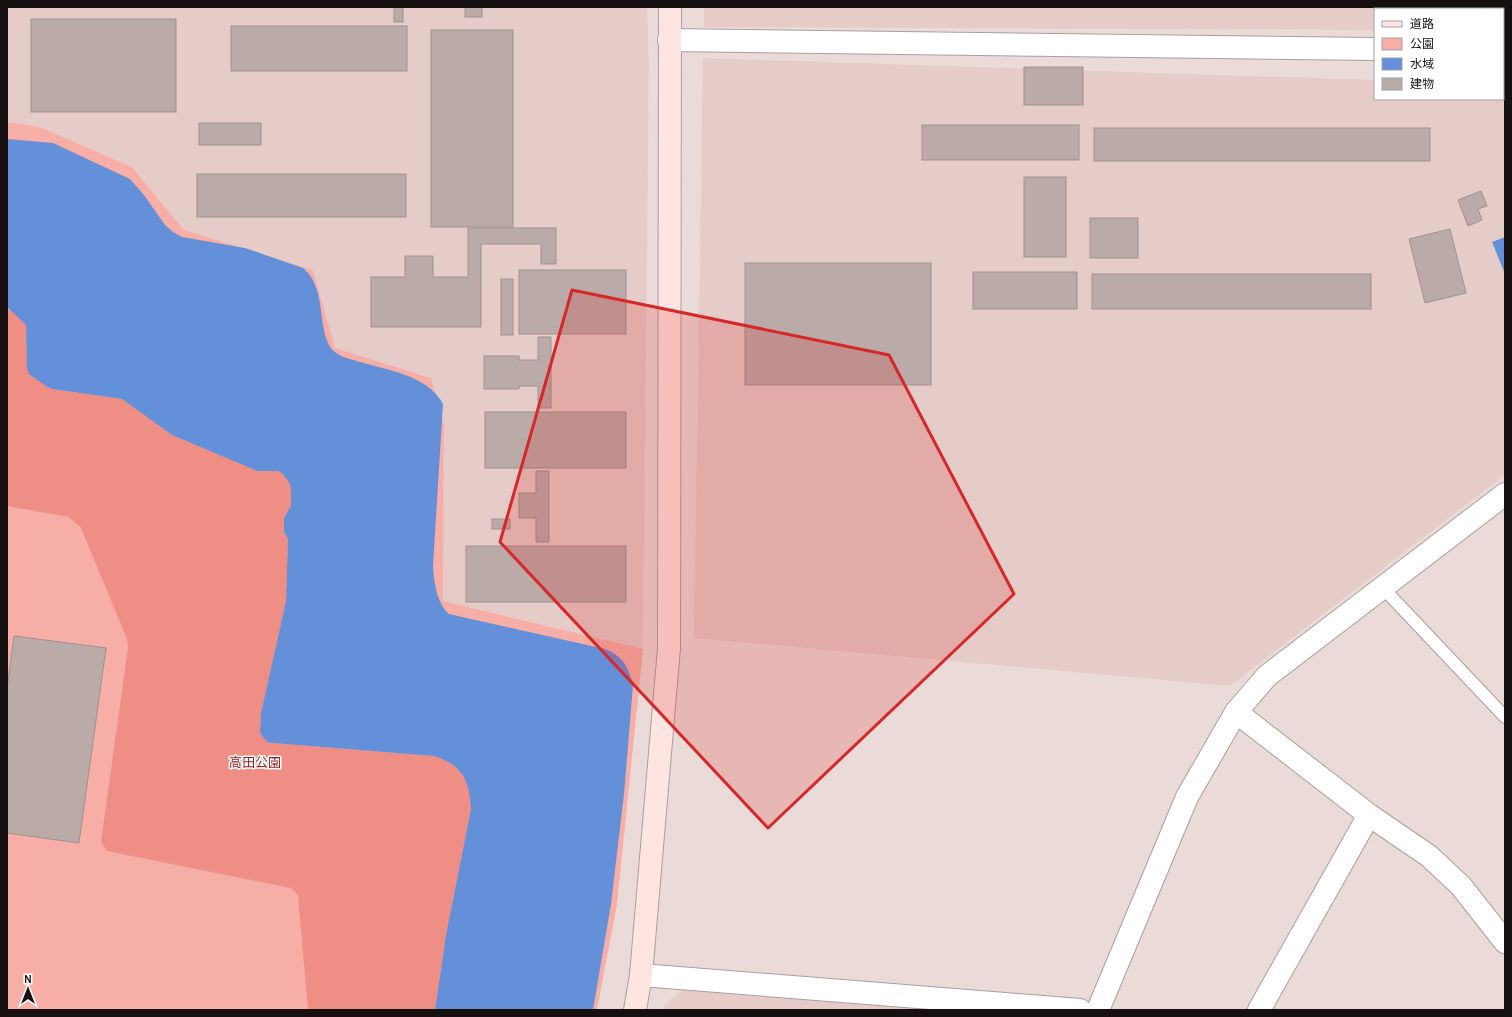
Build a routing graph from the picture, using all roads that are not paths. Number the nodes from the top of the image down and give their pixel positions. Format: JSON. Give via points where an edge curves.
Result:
{"nodes":[{"id":1,"x":670,"y":7,"type":"edge"},
{"id":2,"x":669,"y":40,"type":"junction"},
{"id":3,"x":1374,"y":49,"type":"edge"},
{"id":4,"x":1503,"y":498,"type":"edge"},
{"id":5,"x":1383,"y":588,"type":"junction"},
{"id":6,"x":1236,"y":712,"type":"junction"},
{"id":7,"x":1505,"y":716,"type":"edge"},
{"id":8,"x":1369,"y":814,"type":"junction"},
{"id":9,"x":1505,"y":942,"type":"edge"},
{"id":10,"x":641,"y":975,"type":"junction"},
{"id":11,"x":635,"y":1010,"type":"edge"},
{"id":12,"x":1080,"y":1010,"type":"edge"},
{"id":13,"x":1098,"y":1010,"type":"edge"},
{"id":14,"x":1259,"y":1010,"type":"edge"}],
"edges":[{"from":1,"to":2,"type":"street"},
{"from":2,"to":3,"type":"street"},
{"from":2,"to":10,"type":"street","via":[[669,648]]},
{"from":4,"to":5,"type":"street"},
{"from":5,"to":6,"type":"street","via":[[1267,676]]},
{"from":5,"to":7,"type":"lane"},
{"from":6,"to":8,"type":"street"},
{"from":6,"to":13,"type":"street","via":[[1187,797]]},
{"from":8,"to":9,"type":"street","via":[[1429,856],[1461,886]]},
{"from":8,"to":14,"type":"street"},
{"from":10,"to":11,"type":"street"},
{"from":10,"to":12,"type":"street"}]}
